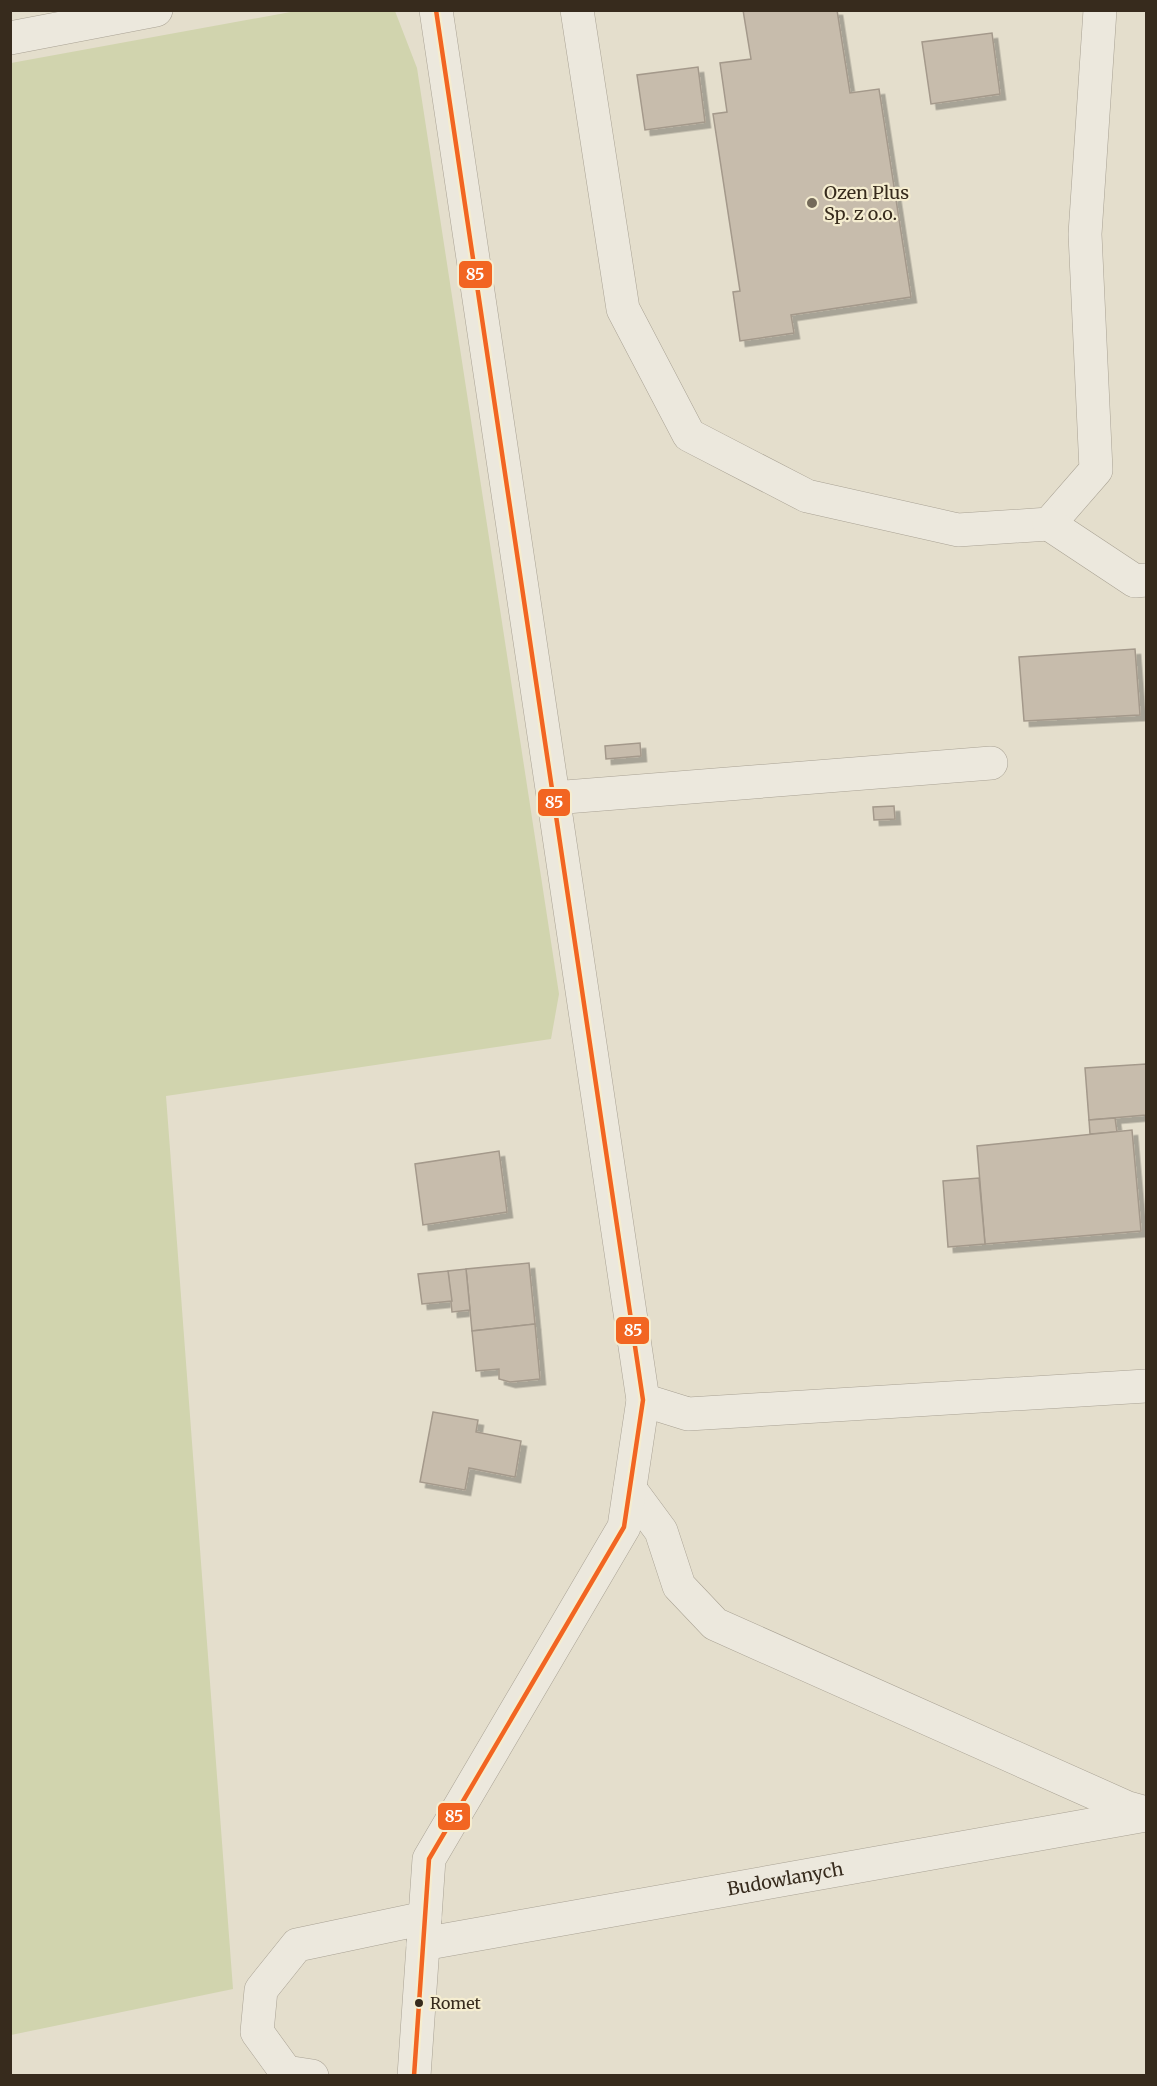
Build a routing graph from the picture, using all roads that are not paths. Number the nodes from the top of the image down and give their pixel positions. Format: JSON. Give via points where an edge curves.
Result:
{"nodes":[{"id":1,"x":156,"y":10,"type":"edge"},
{"id":2,"x":436,"y":10,"type":"edge"},
{"id":3,"x":577,"y":10,"type":"edge"},
{"id":4,"x":1100,"y":10,"type":"edge"},
{"id":5,"x":10,"y":38,"type":"edge"},
{"id":6,"x":1049,"y":524,"type":"junction"},
{"id":7,"x":1146,"y":580,"type":"edge"},
{"id":8,"x":991,"y":763,"type":"dead end"},
{"id":9,"x":553,"y":798,"type":"junction"},
{"id":10,"x":1146,"y":1386,"type":"edge"},
{"id":11,"x":643,"y":1400,"type":"junction"},
{"id":12,"x":630,"y":1489,"type":"junction"},
{"id":13,"x":1146,"y":1814,"type":"edge"},
{"id":14,"x":424,"y":1931,"type":"junction"},
{"id":15,"x":312,"y":2076,"type":"edge"},
{"id":16,"x":414,"y":2076,"type":"edge"}],
"edges":[{"from":1,"to":5,"type":"street"},
{"from":2,"to":9,"type":"street"},
{"from":3,"to":6,"type":"street","via":[[623,309],[689,435],[807,496],[958,530]]},
{"from":4,"to":6,"type":"street","via":[[1085,234],[1096,470]]},
{"from":6,"to":7,"type":"street","via":[[1135,581]]},
{"from":8,"to":9,"type":"street"},
{"from":9,"to":11,"type":"street"},
{"from":10,"to":11,"type":"street","via":[[688,1414]]},
{"from":11,"to":12,"type":"street"},
{"from":12,"to":13,"type":"street","name":"Budowlanych","via":[[661,1531],[679,1586],[715,1624]]},
{"from":12,"to":14,"type":"street","via":[[624,1527],[429,1859]]},
{"from":13,"to":14,"type":"street","name":"Budowlanych"},
{"from":14,"to":15,"type":"street","name":"Budowlanych","via":[[297,1945],[261,1990],[257,2032],[286,2072]]},
{"from":14,"to":16,"type":"street"}]}
